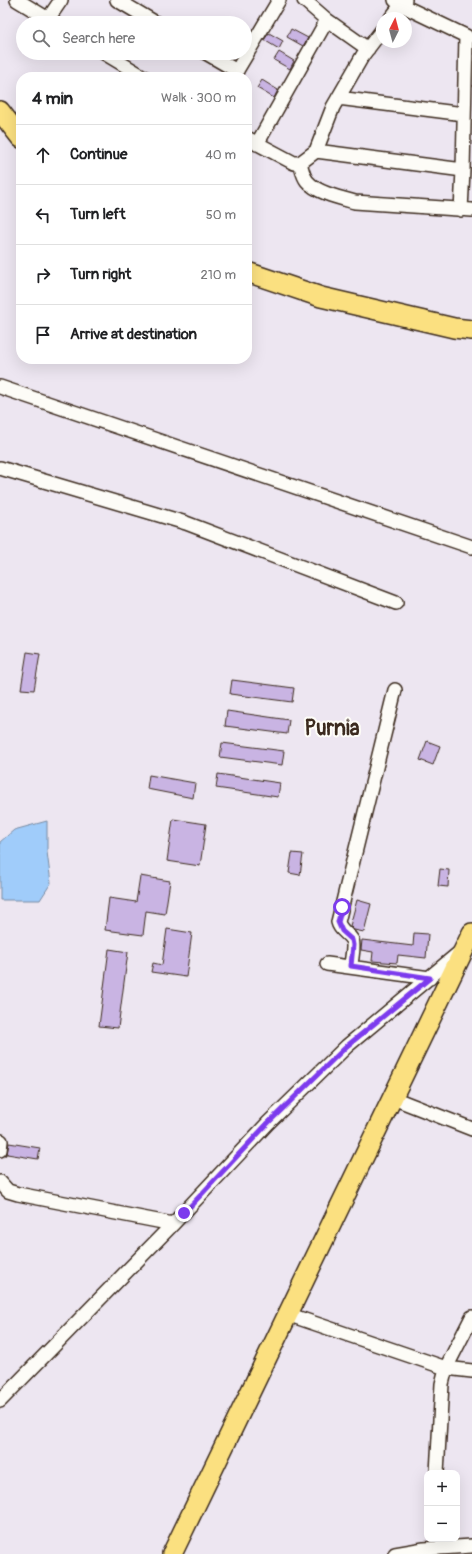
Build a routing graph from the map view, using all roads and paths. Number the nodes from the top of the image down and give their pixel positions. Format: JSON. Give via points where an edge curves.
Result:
{"nodes":[{"id":1,"x":17,"y":0,"type":"edge"},
{"id":2,"x":61,"y":0,"type":"edge"},
{"id":3,"x":118,"y":0,"type":"edge"},
{"id":4,"x":279,"y":0,"type":"edge"},
{"id":5,"x":304,"y":0,"type":"edge"},
{"id":6,"x":400,"y":2,"type":"edge"},
{"id":7,"x":394,"y":12,"type":"edge"},
{"id":8,"x":44,"y":16,"type":"edge"},
{"id":9,"x":54,"y":16,"type":"edge"},
{"id":10,"x":144,"y":16,"type":"edge"},
{"id":11,"x":327,"y":20,"type":"junction"},
{"id":12,"x":469,"y":36,"type":"edge"},
{"id":13,"x":376,"y":38,"type":"edge"},
{"id":14,"x":252,"y":45,"type":"edge"},
{"id":15,"x":368,"y":49,"type":"junction"},
{"id":16,"x":116,"y":60,"type":"edge"},
{"id":17,"x":216,"y":60,"type":"edge"},
{"id":18,"x":243,"y":60,"type":"edge"},
{"id":19,"x":136,"y":72,"type":"edge"},
{"id":20,"x":232,"y":72,"type":"edge"},
{"id":21,"x":236,"y":72,"type":"edge"},
{"id":22,"x":338,"y":98,"type":"junction"},
{"id":23,"x":0,"y":111,"type":"edge"},
{"id":24,"x":464,"y":114,"type":"junction"},
{"id":25,"x":16,"y":132,"type":"edge"},
{"id":26,"x":252,"y":141,"type":"edge"},
{"id":27,"x":316,"y":151,"type":"junction"},
{"id":28,"x":300,"y":163,"type":"junction"},
{"id":29,"x":463,"y":170,"type":"junction"},
{"id":30,"x":466,"y":210,"type":"edge"},
{"id":31,"x":252,"y":274,"type":"edge"},
{"id":32,"x":472,"y":330,"type":"edge"},
{"id":33,"x":0,"y":387,"type":"edge"},
{"id":34,"x":0,"y":468,"type":"edge"},
{"id":35,"x":472,"y":547,"type":"edge"},
{"id":36,"x":396,"y":603,"type":"dead end"},
{"id":37,"x":395,"y":690,"type":"dead end"},
{"id":38,"x":472,"y":933,"type":"edge"},
{"id":39,"x":463,"y":950,"type":"junction"},
{"id":40,"x":327,"y":964,"type":"dead end"},
{"id":41,"x":351,"y":966,"type":"junction"},
{"id":42,"x":430,"y":978,"type":"junction"},
{"id":43,"x":393,"y":1098,"type":"junction"},
{"id":44,"x":472,"y":1129,"type":"edge"},
{"id":45,"x":0,"y":1182,"type":"edge"},
{"id":46,"x":173,"y":1224,"type":"junction"},
{"id":47,"x":288,"y":1314,"type":"junction"},
{"id":48,"x":472,"y":1317,"type":"edge"},
{"id":49,"x":446,"y":1368,"type":"junction"},
{"id":50,"x":472,"y":1371,"type":"edge"},
{"id":51,"x":0,"y":1401,"type":"edge"},
{"id":52,"x":437,"y":1470,"type":"edge"},
{"id":53,"x":439,"y":1543,"type":"edge"},
{"id":54,"x":472,"y":1546,"type":"edge"},
{"id":55,"x":172,"y":1554,"type":"edge"},
{"id":56,"x":395,"y":1554,"type":"edge"}],
"edges":[{"from":1,"to":8,"type":"street"},
{"from":2,"to":9,"type":"street"},
{"from":3,"to":10,"type":"street"},
{"from":4,"to":14,"type":"street"},
{"from":5,"to":11,"type":"street"},
{"from":6,"to":7,"type":"street"},
{"from":6,"to":12,"type":"street"},
{"from":11,"to":15,"type":"street"},
{"from":11,"to":26,"type":"street"},
{"from":12,"to":24,"type":"street"},
{"from":13,"to":15,"type":"street"},
{"from":15,"to":22,"type":"street"},
{"from":16,"to":19,"type":"street"},
{"from":17,"to":20,"type":"street"},
{"from":18,"to":21,"type":"street"},
{"from":22,"to":24,"type":"street"},
{"from":22,"to":27,"type":"street"},
{"from":23,"to":25,"type":"highway"},
{"from":24,"to":29,"type":"street"},
{"from":26,"to":28,"type":"street","via":[[288,162]]},
{"from":27,"to":28,"type":"street"},
{"from":27,"to":29,"type":"street"},
{"from":28,"to":30,"type":"street","via":[[306,180],[311,185],[343,199]]},
{"from":29,"to":30,"type":"street"},
{"from":31,"to":32,"type":"highway","via":[[321,297]]},
{"from":33,"to":35,"type":"street"},
{"from":34,"to":36,"type":"street","via":[[186,523]]},
{"from":37,"to":41,"type":"street","via":[[338,922],[342,931],[352,940]]},
{"from":38,"to":39,"type":"highway"},
{"from":39,"to":42,"type":"street"},
{"from":39,"to":43,"type":"highway"},
{"from":40,"to":41,"type":"street"},
{"from":41,"to":42,"type":"street"},
{"from":42,"to":46,"type":"street","via":[[347,1046],[268,1123]]},
{"from":43,"to":44,"type":"street"},
{"from":43,"to":47,"type":"highway"},
{"from":45,"to":46,"type":"street","via":[[8,1191],[18,1194]]},
{"from":46,"to":51,"type":"street"},
{"from":47,"to":49,"type":"street"},
{"from":47,"to":55,"type":"highway"},
{"from":48,"to":49,"type":"street"},
{"from":49,"to":50,"type":"street"},
{"from":49,"to":52,"type":"street","via":[[442,1384]]},
{"from":53,"to":54,"type":"street"},
{"from":53,"to":56,"type":"street"}]}
